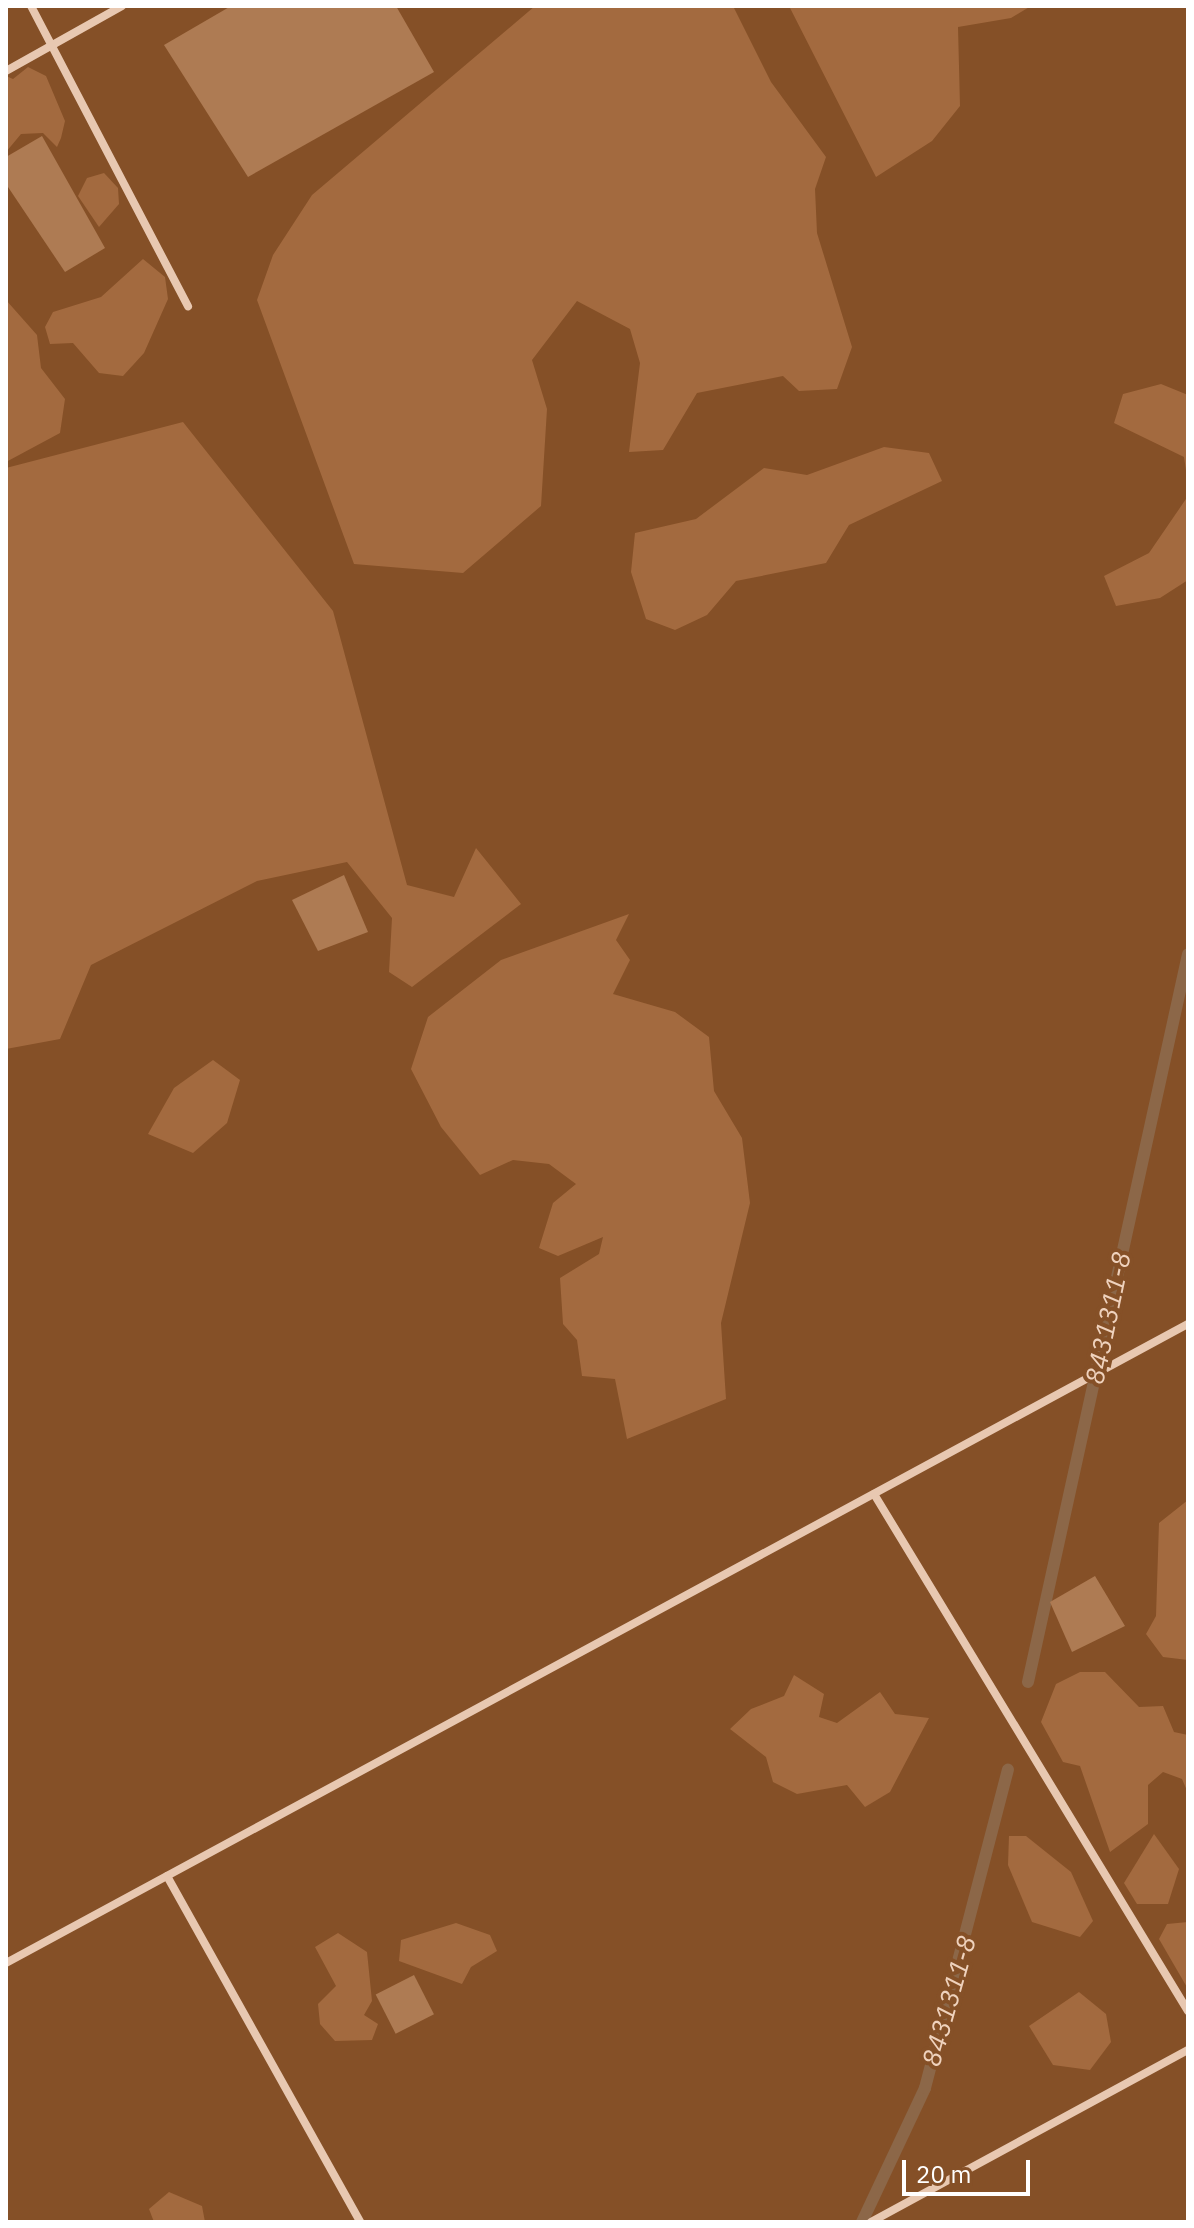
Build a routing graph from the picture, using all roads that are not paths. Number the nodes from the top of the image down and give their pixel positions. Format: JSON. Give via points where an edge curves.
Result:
{"nodes":[{"id":1,"x":31,"y":6,"type":"edge"},
{"id":2,"x":122,"y":6,"type":"edge"},
{"id":3,"x":51,"y":46,"type":"junction"},
{"id":4,"x":6,"y":71,"type":"edge"},
{"id":5,"x":188,"y":306,"type":"dead end"},
{"id":6,"x":1188,"y":1324,"type":"edge"},
{"id":7,"x":874,"y":1494,"type":"junction"},
{"id":8,"x":167,"y":1876,"type":"junction"},
{"id":9,"x":6,"y":1963,"type":"edge"},
{"id":10,"x":1188,"y":2011,"type":"edge"},
{"id":11,"x":1188,"y":2050,"type":"edge"},
{"id":12,"x":360,"y":2222,"type":"edge"},
{"id":13,"x":871,"y":2222,"type":"edge"}],
"edges":[{"from":1,"to":3,"type":"street"},
{"from":2,"to":3,"type":"street"},
{"from":3,"to":4,"type":"street"},
{"from":3,"to":5,"type":"street"},
{"from":6,"to":7,"type":"street"},
{"from":7,"to":8,"type":"street"},
{"from":7,"to":10,"type":"street"},
{"from":8,"to":9,"type":"street"},
{"from":8,"to":12,"type":"street"},
{"from":11,"to":13,"type":"street"}]}
